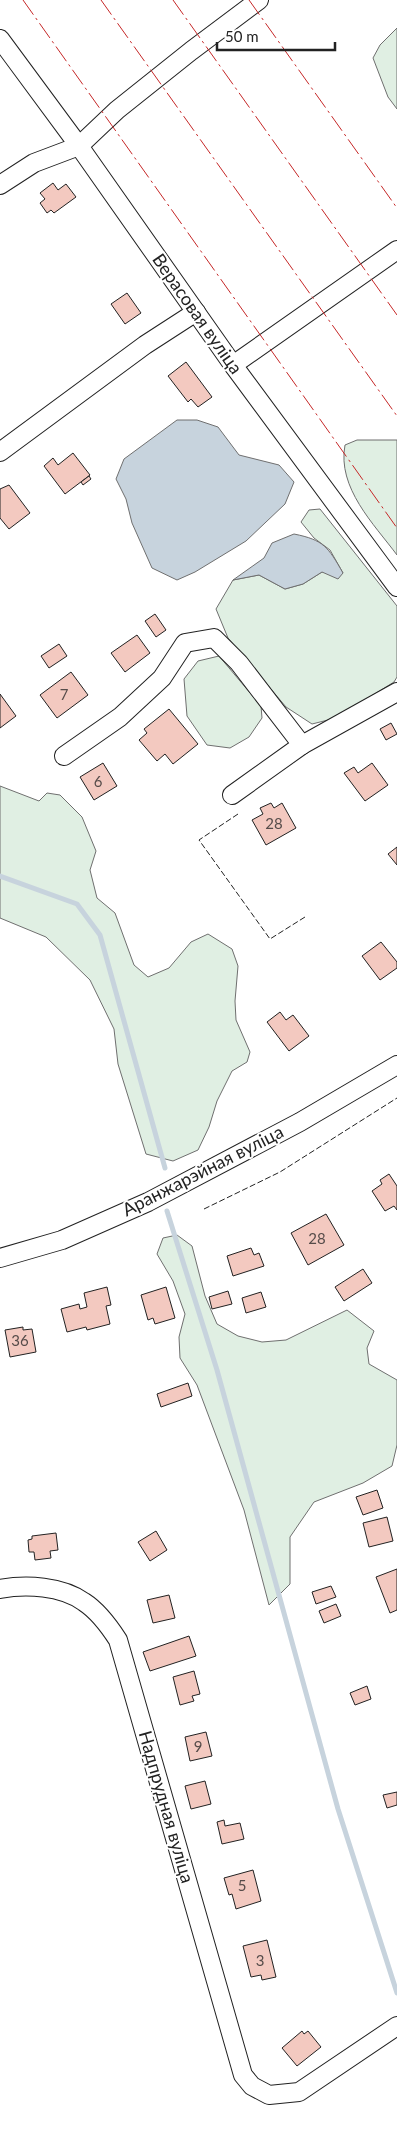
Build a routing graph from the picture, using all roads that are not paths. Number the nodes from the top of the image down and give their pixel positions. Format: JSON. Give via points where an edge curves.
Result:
{"nodes":[{"id":1,"x":259,"y":0,"type":"edge"},
{"id":2,"x":0,"y":39,"type":"edge"},
{"id":3,"x":79,"y":146,"type":"junction"},
{"id":4,"x":0,"y":185,"type":"edge"},
{"id":5,"x":397,"y":250,"type":"edge"},
{"id":6,"x":196,"y":312,"type":"junction"},
{"id":7,"x":233,"y":365,"type":"junction"},
{"id":8,"x":0,"y":452,"type":"edge"},
{"id":9,"x":397,"y":587,"type":"edge"},
{"id":10,"x":397,"y":692,"type":"edge"},
{"id":11,"x":302,"y":745,"type":"junction"},
{"id":12,"x":64,"y":756,"type":"dead end"},
{"id":13,"x":232,"y":795,"type":"dead end"},
{"id":14,"x":397,"y":1065,"type":"edge"},
{"id":15,"x":0,"y":1258,"type":"edge"},
{"id":16,"x":0,"y":1589,"type":"edge"},
{"id":17,"x":397,"y":2026,"type":"edge"}],
"edges":[{"from":1,"to":3,"type":"street","via":[[132,98]]},
{"from":2,"to":3,"type":"street","name":"Верасовая вуліца"},
{"from":3,"to":4,"type":"street","via":[[34,163]]},
{"from":3,"to":6,"type":"street","name":"Верасовая вуліца"},
{"from":5,"to":7,"type":"street"},
{"from":6,"to":7,"type":"street","name":"Верасовая вуліца"},
{"from":6,"to":8,"type":"street","via":[[145,345]]},
{"from":7,"to":9,"type":"street","name":"Верасовая вуліца"},
{"from":10,"to":11,"type":"street"},
{"from":11,"to":12,"type":"street","via":[[239,663],[214,638],[185,643],[162,678],[120,717]]},
{"from":11,"to":13,"type":"street"},
{"from":14,"to":15,"type":"street","name":"Аранжарэйная вуліца","via":[[300,1122],[148,1202],[62,1240]]},
{"from":16,"to":17,"type":"street","name":"Надпрудная вуліца","via":[[54,1589],[84,1601],[104,1620],[118,1640],[244,2075],[252,2086],[269,2095],[299,2092]]}]}
